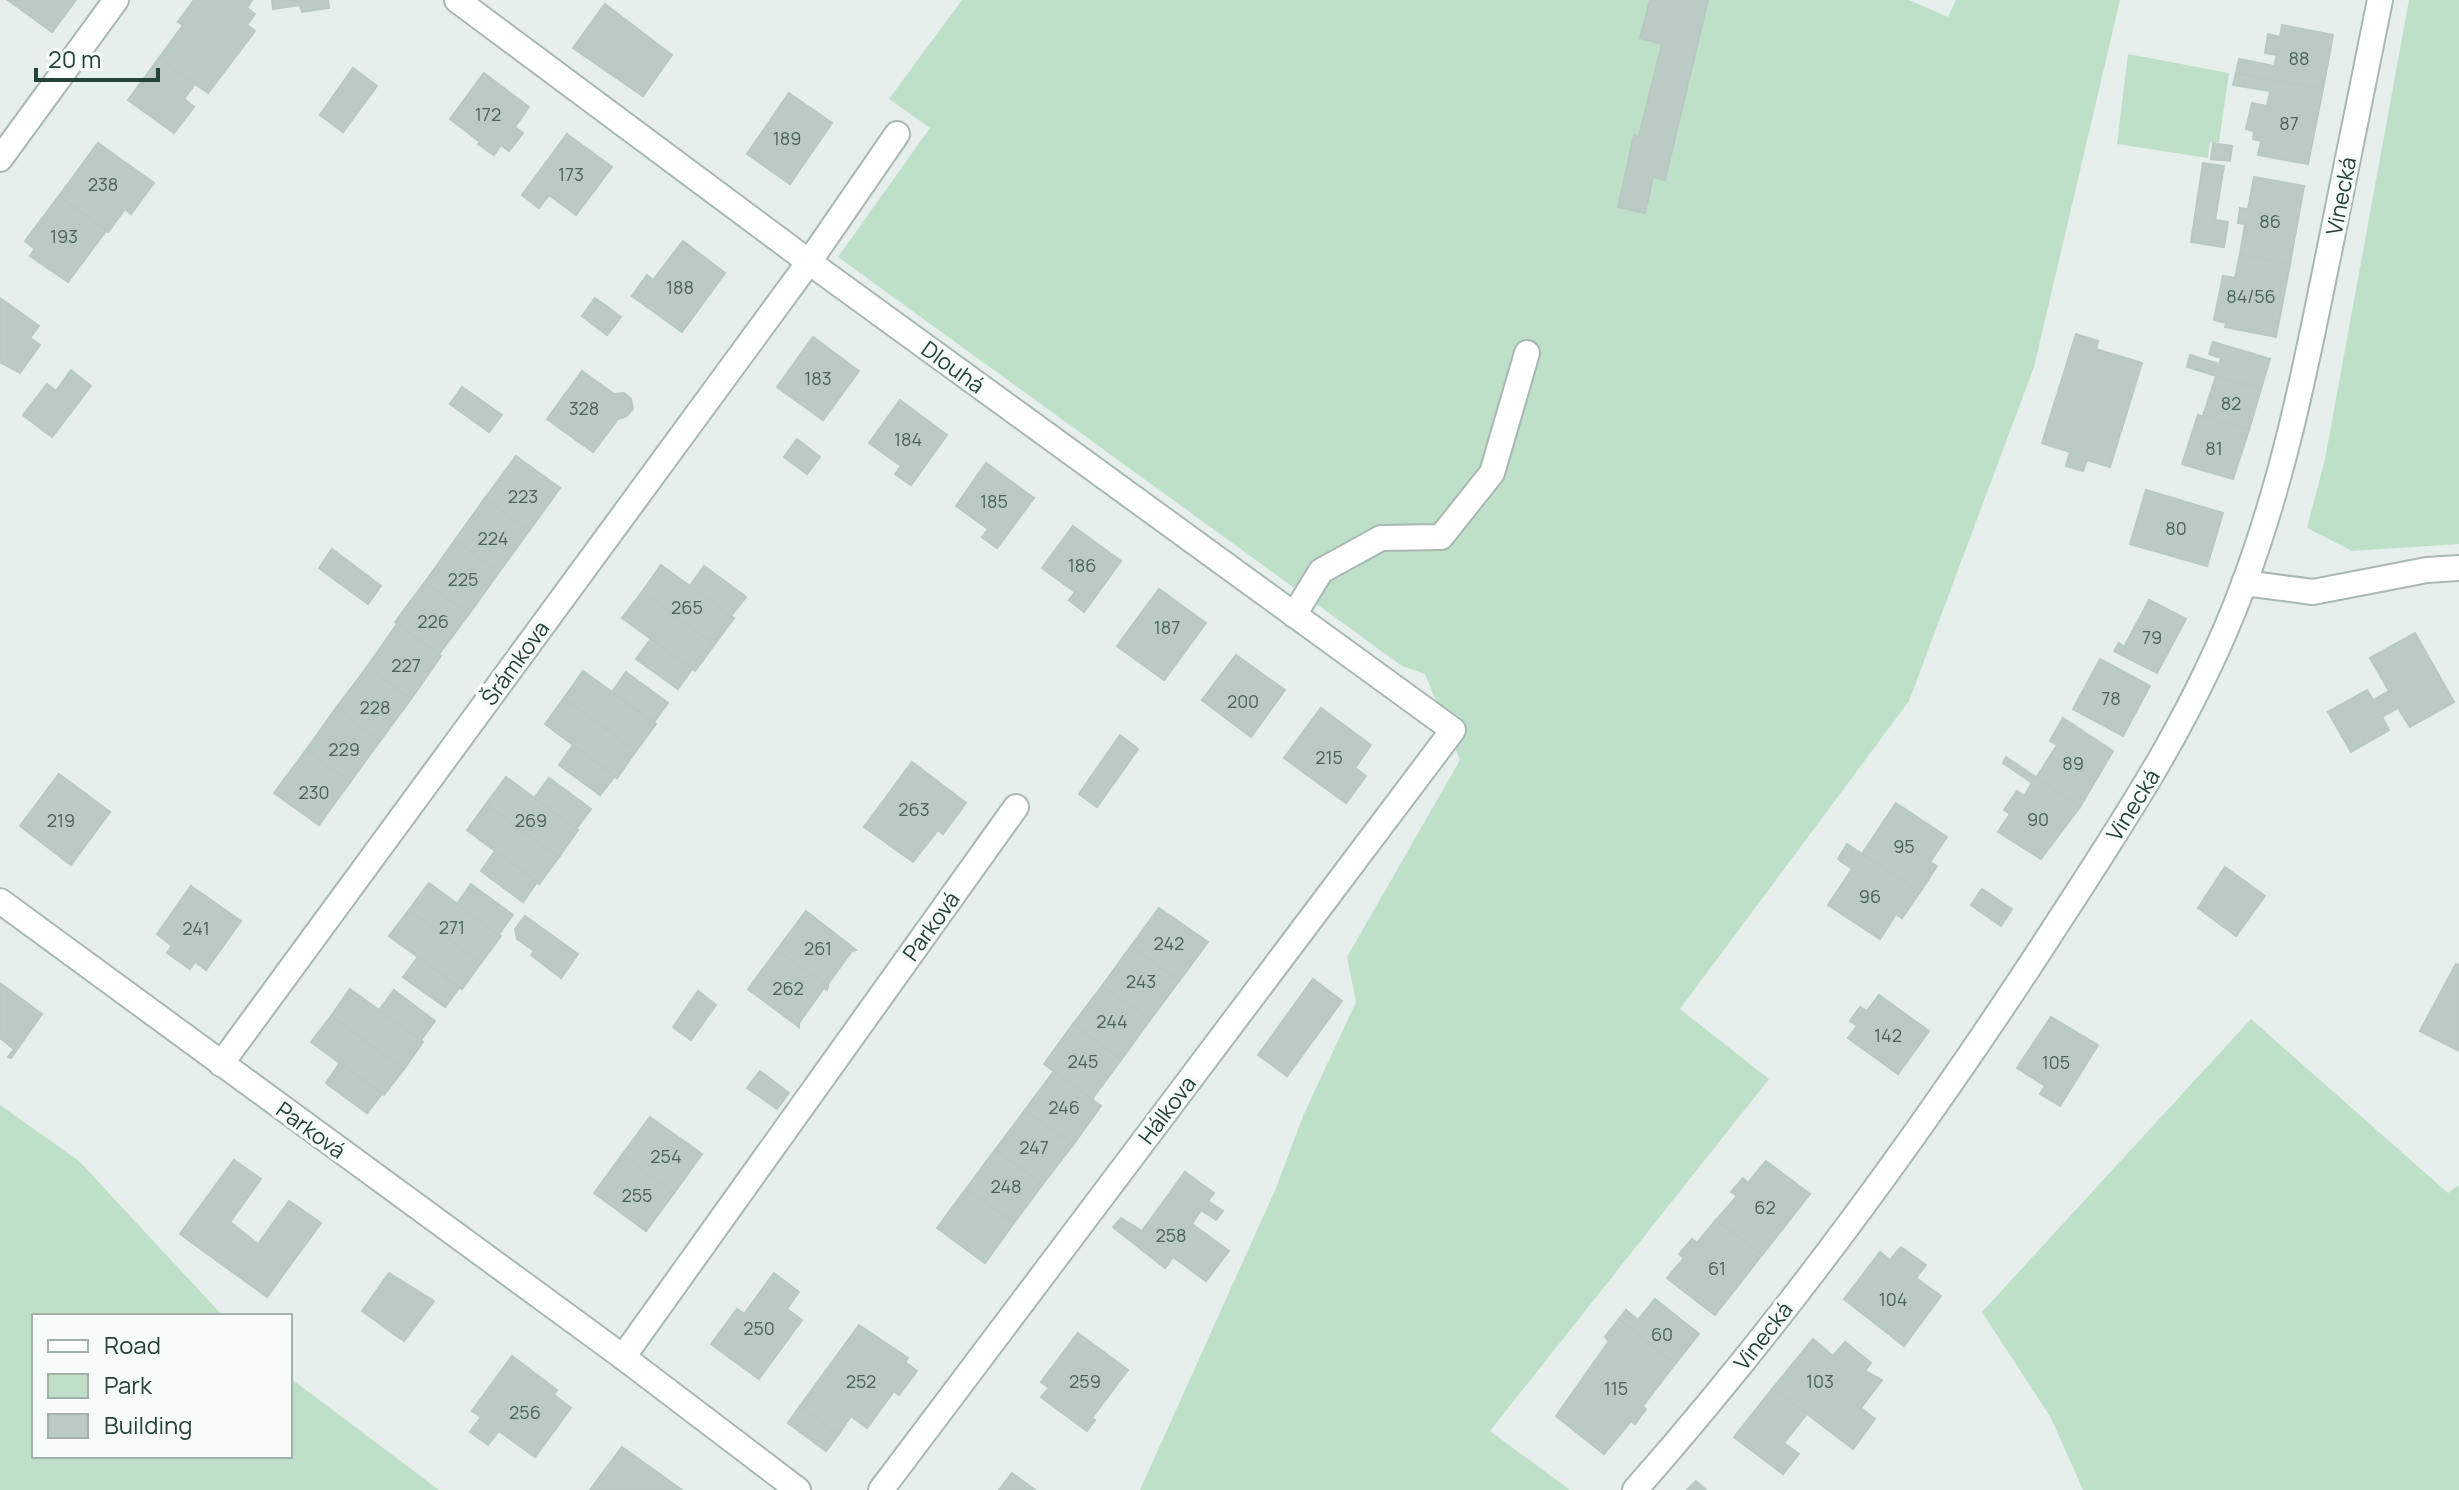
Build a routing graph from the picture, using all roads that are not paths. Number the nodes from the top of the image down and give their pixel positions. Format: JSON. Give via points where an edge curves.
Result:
{"nodes":[{"id":1,"x":116,"y":0,"type":"edge"},
{"id":2,"x":457,"y":0,"type":"edge"},
{"id":3,"x":2380,"y":0,"type":"edge"},
{"id":4,"x":897,"y":134,"type":"dead end"},
{"id":5,"x":0,"y":159,"type":"edge"},
{"id":6,"x":809,"y":262,"type":"junction"},
{"id":7,"x":1527,"y":353,"type":"dead end"},
{"id":8,"x":2459,"y":568,"type":"edge"},
{"id":9,"x":2244,"y":583,"type":"junction"},
{"id":10,"x":1294,"y":615,"type":"junction"},
{"id":11,"x":1453,"y":730,"type":"joint"},
{"id":12,"x":1016,"y":807,"type":"dead end"},
{"id":13,"x":0,"y":901,"type":"edge"},
{"id":14,"x":221,"y":1064,"type":"junction"},
{"id":15,"x":623,"y":1357,"type":"junction"},
{"id":16,"x":798,"y":1490,"type":"edge"},
{"id":17,"x":881,"y":1490,"type":"edge"},
{"id":18,"x":1635,"y":1490,"type":"edge"}],
"edges":[{"from":1,"to":5,"type":"street"},
{"from":2,"to":6,"type":"street","name":"Dlouhá"},
{"from":3,"to":9,"type":"street","name":"Vinecká","via":[[2297,410]]},
{"from":4,"to":6,"type":"street","name":"Šrámkova"},
{"from":6,"to":10,"type":"street","name":"Dlouhá"},
{"from":6,"to":14,"type":"street","name":"Šrámkova"},
{"from":7,"to":10,"type":"street","via":[[1492,473],[1441,537],[1381,538],[1321,571]]},
{"from":8,"to":9,"type":"street","via":[[2313,592]]},
{"from":9,"to":18,"type":"street","name":"Vinecká","via":[[2203,683],[2149,781],[1982,1038],[1778,1316]]},
{"from":10,"to":11,"type":"street","name":"Dlouhá"},
{"from":11,"to":17,"type":"street","name":"Hálkova"},
{"from":12,"to":15,"type":"street","name":"Parková"},
{"from":13,"to":14,"type":"street","name":"Parková"},
{"from":14,"to":15,"type":"street","name":"Parková"},
{"from":15,"to":16,"type":"street","name":"Parková"}]}
